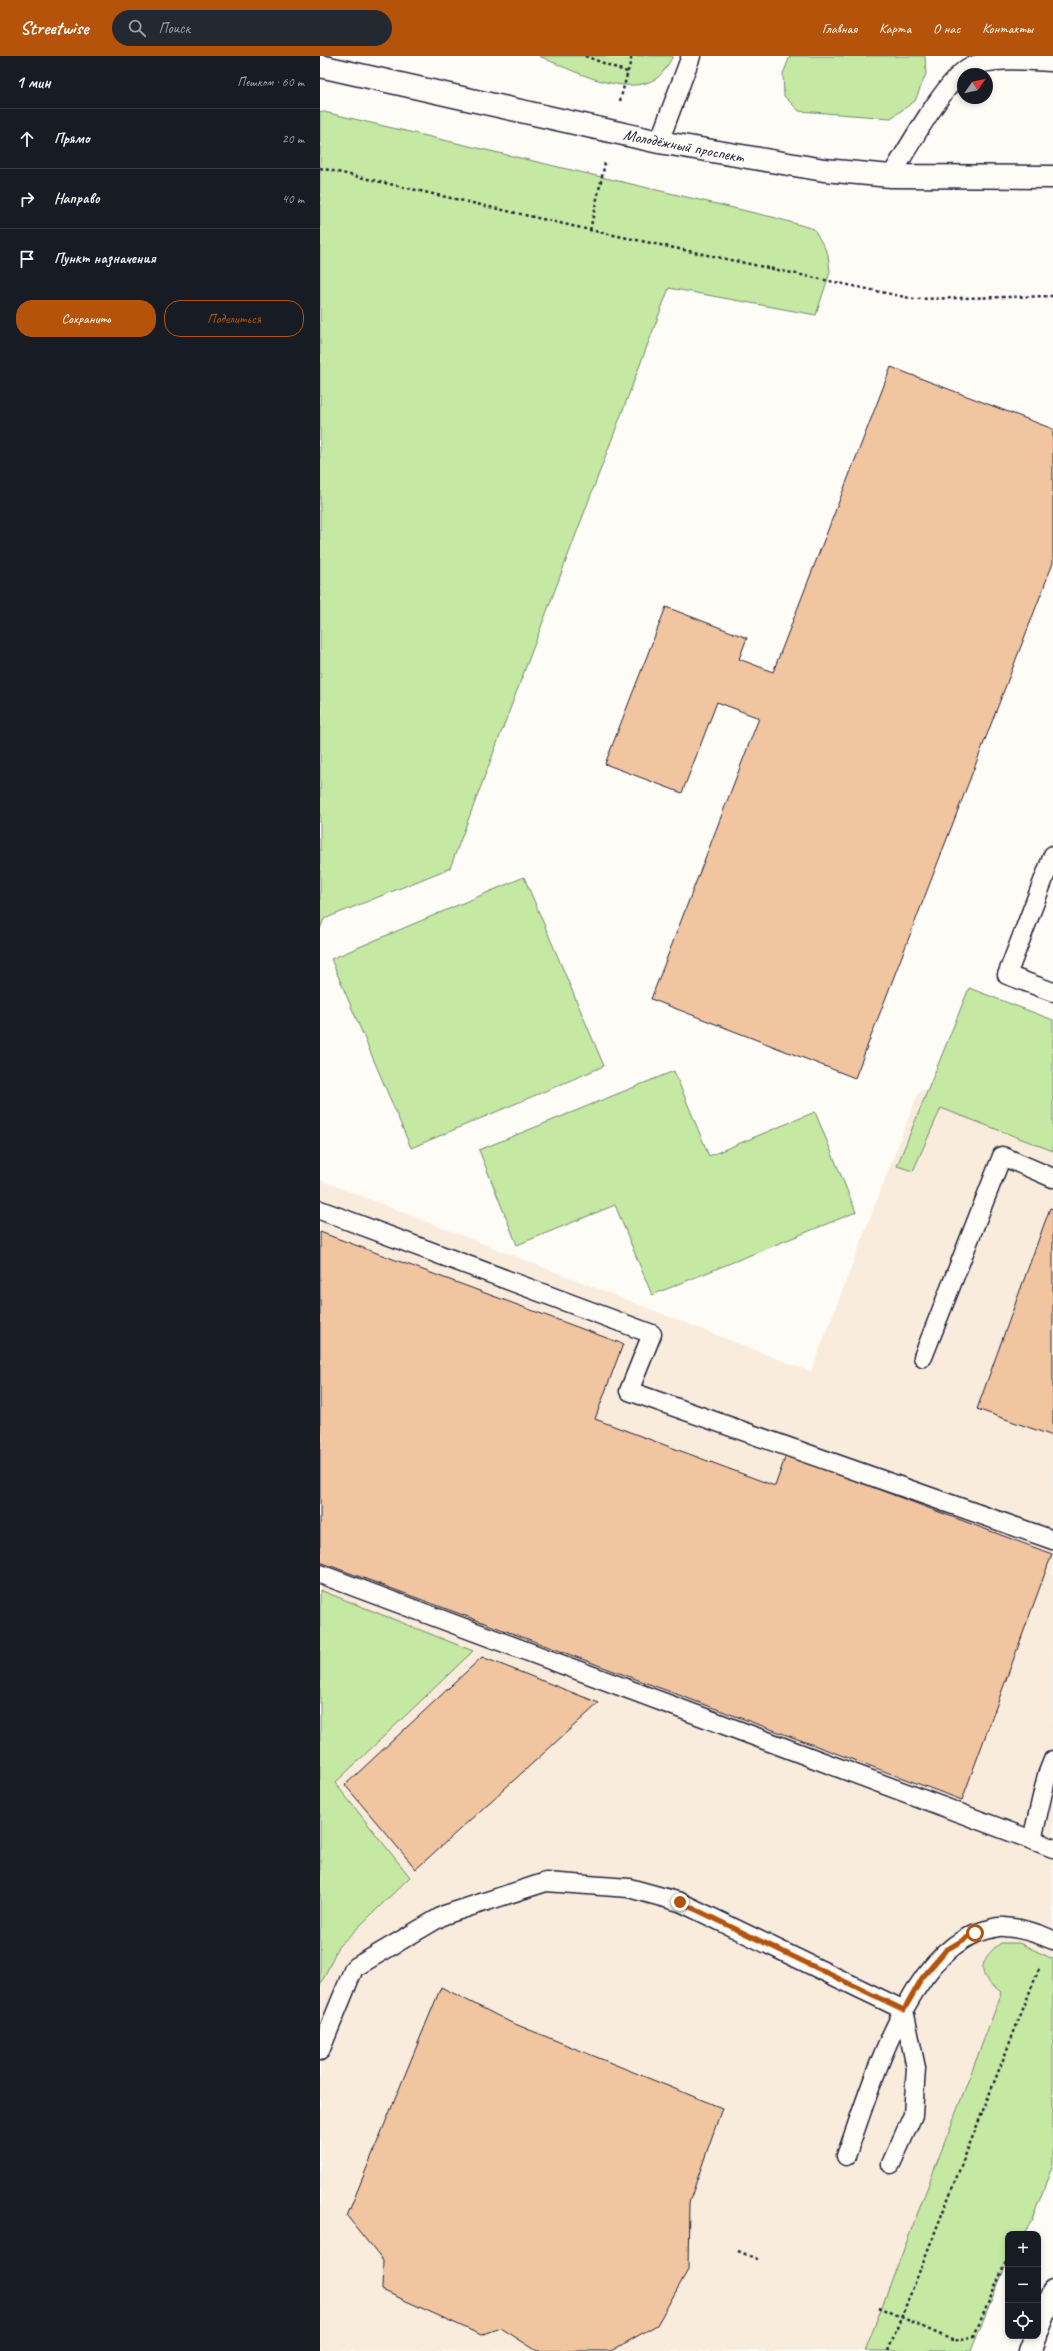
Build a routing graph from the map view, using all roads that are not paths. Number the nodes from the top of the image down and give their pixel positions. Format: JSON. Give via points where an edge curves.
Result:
{"nodes":[{"id":1,"x":691,"y":56,"type":"edge"},
{"id":2,"x":1053,"y":62,"type":"edge"},
{"id":3,"x":320,"y":66,"type":"edge"},
{"id":4,"x":659,"y":142,"type":"junction"},
{"id":5,"x":890,"y":176,"type":"junction"},
{"id":6,"x":1053,"y":177,"type":"edge"},
{"id":7,"x":1053,"y":855,"type":"edge"},
{"id":8,"x":1053,"y":992,"type":"edge"},
{"id":9,"x":1053,"y":1178,"type":"edge"},
{"id":10,"x":320,"y":1210,"type":"edge"},
{"id":11,"x":922,"y":1357,"type":"dead end"},
{"id":12,"x":1053,"y":1540,"type":"edge"},
{"id":13,"x":320,"y":1574,"type":"edge"},
{"id":14,"x":1053,"y":1760,"type":"edge"},
{"id":15,"x":1032,"y":1840,"type":"junction"},
{"id":16,"x":1053,"y":1848,"type":"edge"},
{"id":17,"x":1053,"y":1940,"type":"edge"},
{"id":18,"x":904,"y":2010,"type":"junction"},
{"id":19,"x":320,"y":2051,"type":"edge"},
{"id":20,"x":846,"y":2156,"type":"dead end"},
{"id":21,"x":891,"y":2164,"type":"dead end"},
{"id":22,"x":1053,"y":2292,"type":"edge"},
{"id":23,"x":1041,"y":2322,"type":"edge"},
{"id":24,"x":1035,"y":2339,"type":"edge"},
{"id":25,"x":1030,"y":2351,"type":"edge"}],
"edges":[{"from":1,"to":4,"type":"lane"},
{"from":2,"to":5,"type":"lane","via":[[996,60],[969,66],[951,82]]},
{"from":3,"to":4,"type":"street","name":"Молодёжный проспект"},
{"from":4,"to":5,"type":"street","name":"Молодёжный проспект","via":[[824,170]]},
{"from":5,"to":6,"type":"street","name":"Молодёжный проспект"},
{"from":7,"to":8,"type":"lane","via":[[1007,975]]},
{"from":9,"to":11,"type":"lane","via":[[1002,1156]]},
{"from":10,"to":12,"type":"lane","via":[[652,1334],[629,1391]]},
{"from":13,"to":15,"type":"lane"},
{"from":14,"to":15,"type":"lane"},
{"from":15,"to":16,"type":"lane"},
{"from":17,"to":18,"type":"lane","via":[[1032,1931],[1002,1926],[975,1933],[946,1950],[922,1978]]},
{"from":18,"to":19,"type":"lane","via":[[680,1902],[629,1888],[546,1882],[444,1915],[354,1968]]},
{"from":18,"to":20,"type":"lane"},
{"from":18,"to":21,"type":"lane","via":[[916,2068],[913,2115]]},
{"from":22,"to":23,"type":"street"},
{"from":24,"to":25,"type":"street"}]}
